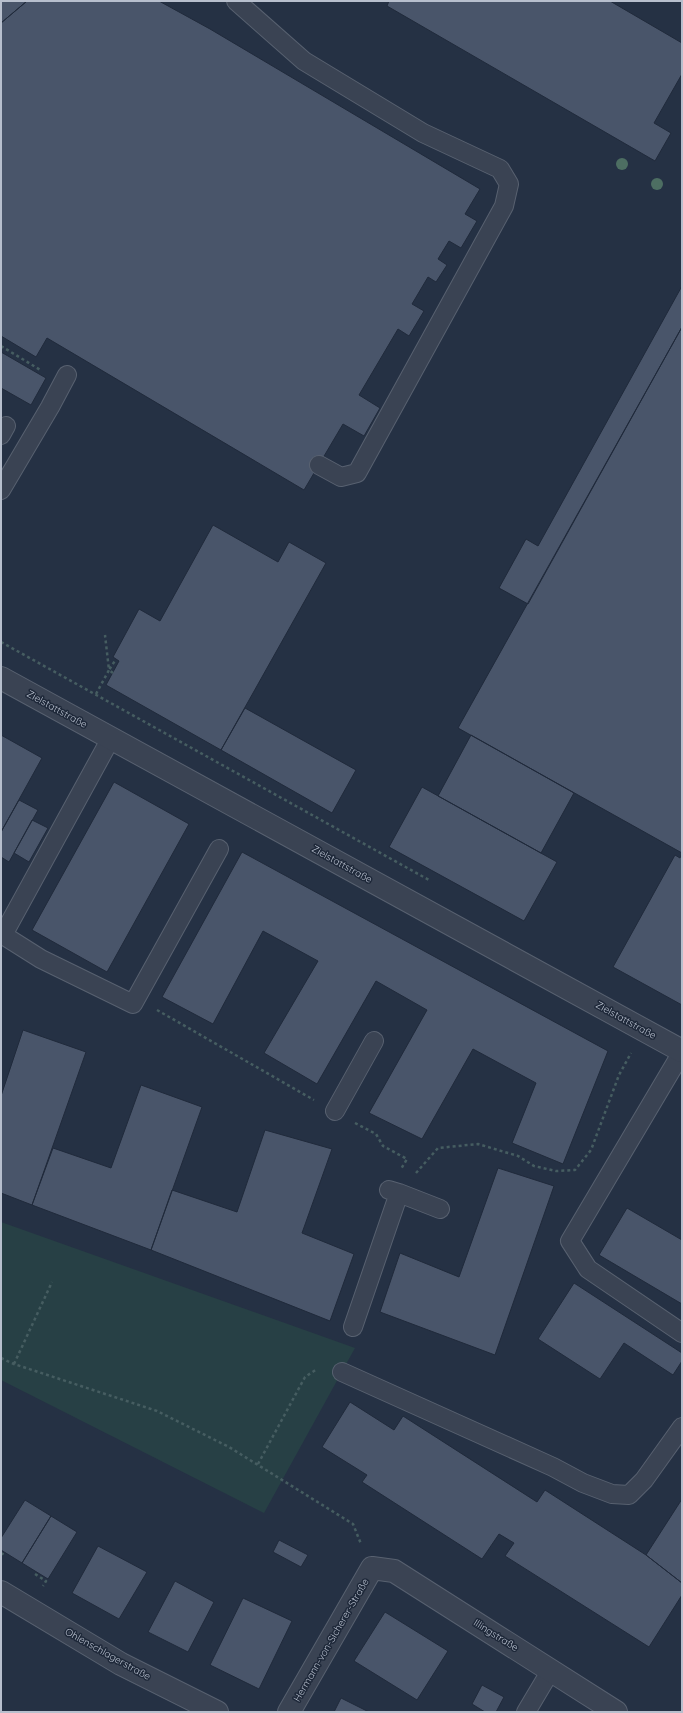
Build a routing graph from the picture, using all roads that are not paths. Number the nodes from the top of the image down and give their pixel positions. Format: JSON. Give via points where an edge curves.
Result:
{"nodes":[{"id":1,"x":236,"y":1,"type":"edge"},
{"id":2,"x":65,"y":379,"type":"road end"},
{"id":3,"x":319,"y":465,"type":"dead end"},
{"id":4,"x":1,"y":490,"type":"edge"},
{"id":5,"x":1,"y":678,"type":"edge"},
{"id":6,"x":111,"y":738,"type":"junction"},
{"id":7,"x":220,"y":849,"type":"dead end"},
{"id":8,"x":2,"y":935,"type":"edge"},
{"id":9,"x":374,"y":1041,"type":"dead end"},
{"id":10,"x":682,"y":1051,"type":"edge"},
{"id":11,"x":335,"y":1111,"type":"road end"},
{"id":12,"x":440,"y":1209,"type":"dead end"},
{"id":13,"x":353,"y":1327,"type":"dead end"},
{"id":14,"x":682,"y":1333,"type":"edge"},
{"id":15,"x":342,"y":1372,"type":"road end"},
{"id":16,"x":682,"y":1427,"type":"edge"},
{"id":17,"x":372,"y":1568,"type":"joint"},
{"id":18,"x":1,"y":1592,"type":"edge"},
{"id":19,"x":551,"y":1670,"type":"junction"},
{"id":20,"x":217,"y":1712,"type":"edge"},
{"id":21,"x":289,"y":1712,"type":"edge"},
{"id":22,"x":526,"y":1712,"type":"edge"},
{"id":23,"x":616,"y":1712,"type":"edge"}],
"edges":[{"from":1,"to":3,"type":"lane","via":[[304,61],[423,133],[500,169],[509,184],[504,206],[357,473],[341,477]]},
{"from":2,"to":4,"type":"lane"},
{"from":5,"to":6,"type":"street","name":"Zielstattstraße"},
{"from":6,"to":8,"type":"lane"},
{"from":6,"to":10,"type":"street","name":"Zielstattstraße"},
{"from":7,"to":8,"type":"lane","via":[[133,1004],[41,958]]},
{"from":9,"to":11,"type":"lane"},
{"from":10,"to":14,"type":"lane","via":[[570,1241],[588,1269]]},
{"from":12,"to":13,"type":"lane","via":[[394,1192]]},
{"from":15,"to":16,"type":"lane","via":[[612,1494],[629,1495],[644,1480]]},
{"from":17,"to":19,"type":"street","name":"Illingstraße","via":[[394,1571]]},
{"from":17,"to":21,"type":"street","name":"Hermann-von-Sicherer-Straße"},
{"from":18,"to":20,"type":"street","name":"Ohlenschlagerstraße","via":[[122,1664]]},
{"from":19,"to":22,"type":"lane"},
{"from":19,"to":23,"type":"street","name":"Illingstraße"}]}
